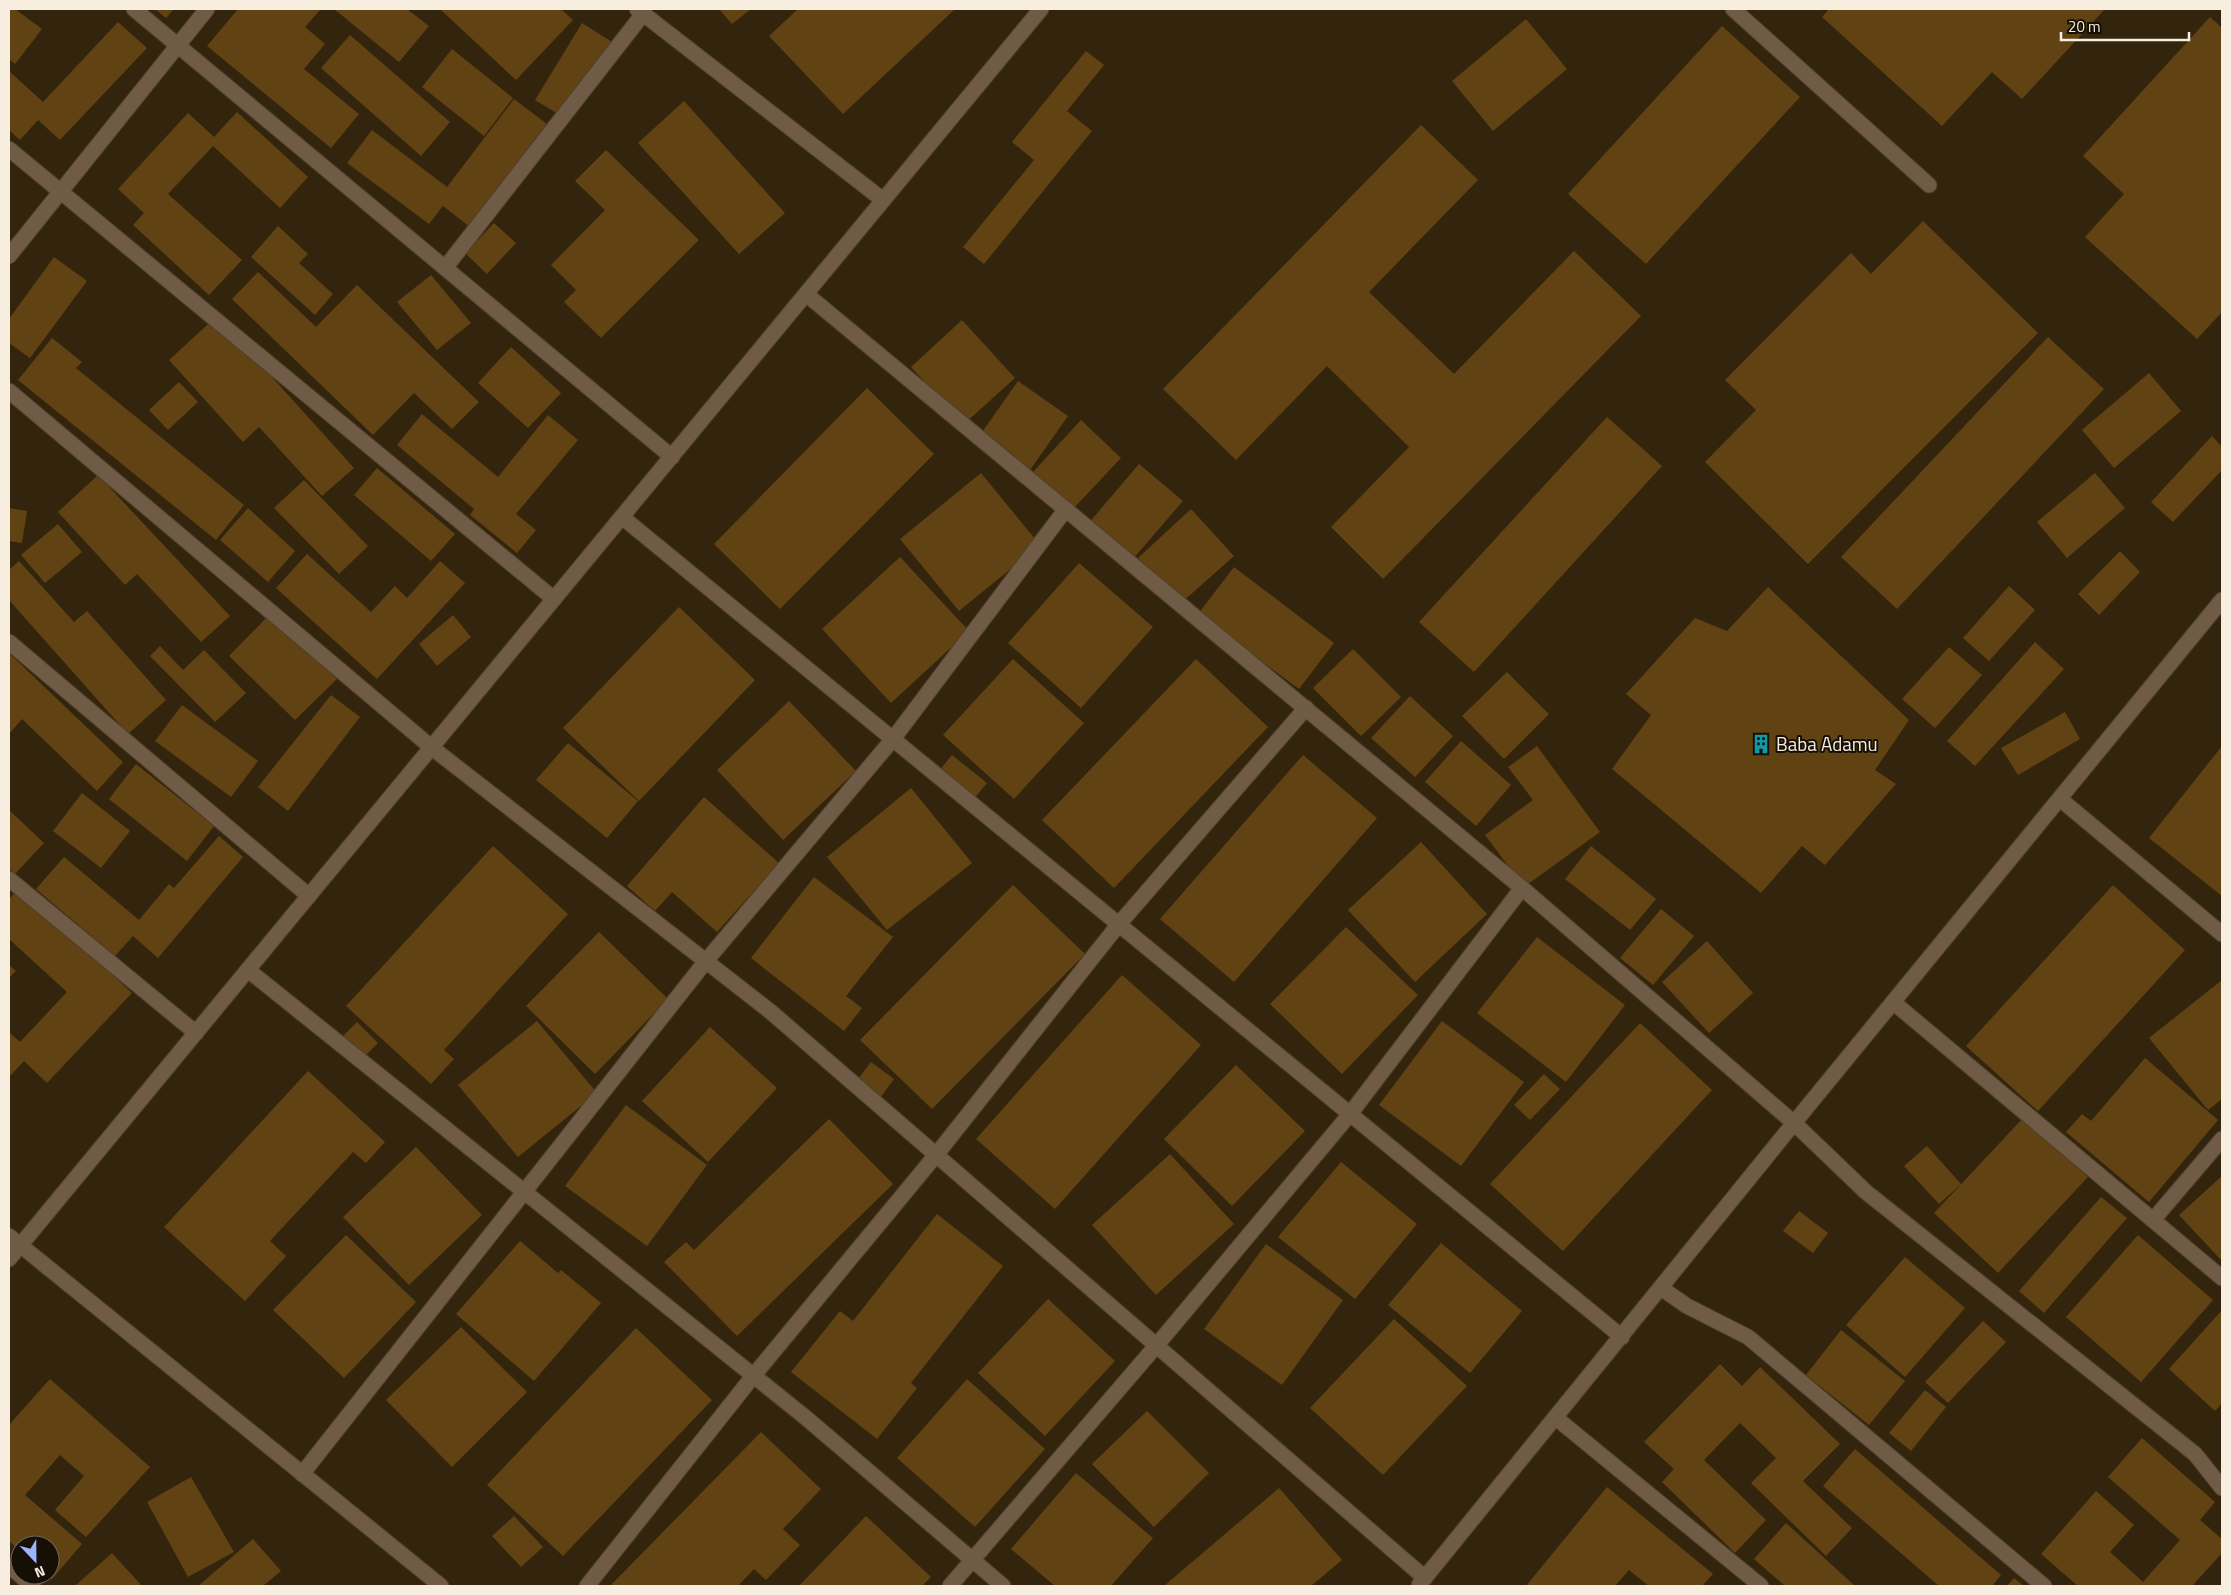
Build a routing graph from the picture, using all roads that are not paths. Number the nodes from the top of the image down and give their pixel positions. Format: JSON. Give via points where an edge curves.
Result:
{"nodes":[{"id":1,"x":134,"y":9,"type":"edge"},
{"id":2,"x":208,"y":9,"type":"edge"},
{"id":3,"x":1041,"y":9,"type":"edge"},
{"id":4,"x":1733,"y":9,"type":"edge"},
{"id":5,"x":641,"y":10,"type":"edge"},
{"id":6,"x":178,"y":46,"type":"junction"},
{"id":7,"x":9,"y":149,"type":"edge"},
{"id":8,"x":1929,"y":185,"type":"dead end"},
{"id":9,"x":60,"y":191,"type":"junction"},
{"id":10,"x":883,"y":200,"type":"junction"},
{"id":11,"x":9,"y":256,"type":"edge"},
{"id":12,"x":445,"y":268,"type":"junction"},
{"id":13,"x":806,"y":294,"type":"junction"},
{"id":14,"x":9,"y":391,"type":"edge"},
{"id":15,"x":672,"y":457,"type":"junction"},
{"id":16,"x":1066,"y":509,"type":"junction"},
{"id":17,"x":622,"y":516,"type":"junction"},
{"id":18,"x":554,"y":599,"type":"junction"},
{"id":19,"x":2222,"y":600,"type":"edge"},
{"id":20,"x":9,"y":642,"type":"edge"},
{"id":21,"x":1306,"y":708,"type":"junction"},
{"id":22,"x":893,"y":739,"type":"junction"},
{"id":23,"x":432,"y":747,"type":"junction"},
{"id":24,"x":2060,"y":799,"type":"junction"},
{"id":25,"x":9,"y":879,"type":"edge"},
{"id":26,"x":1522,"y":888,"type":"junction"},
{"id":27,"x":309,"y":896,"type":"junction"},
{"id":28,"x":1119,"y":924,"type":"junction"},
{"id":29,"x":2222,"y":934,"type":"edge"},
{"id":30,"x":706,"y":961,"type":"junction"},
{"id":31,"x":248,"y":970,"type":"junction"},
{"id":32,"x":1894,"y":1002,"type":"junction"},
{"id":33,"x":196,"y":1033,"type":"junction"},
{"id":34,"x":1350,"y":1114,"type":"junction"},
{"id":35,"x":1794,"y":1123,"type":"junction"},
{"id":36,"x":2222,"y":1139,"type":"edge"},
{"id":37,"x":936,"y":1155,"type":"junction"},
{"id":38,"x":525,"y":1192,"type":"junction"},
{"id":39,"x":2153,"y":1220,"type":"junction"},
{"id":40,"x":14,"y":1241,"type":"edge"},
{"id":41,"x":9,"y":1259,"type":"edge"},
{"id":42,"x":2222,"y":1278,"type":"edge"},
{"id":43,"x":1661,"y":1288,"type":"junction"},
{"id":44,"x":1622,"y":1337,"type":"junction"},
{"id":45,"x":1156,"y":1346,"type":"junction"},
{"id":46,"x":754,"y":1375,"type":"junction"},
{"id":47,"x":1556,"y":1418,"type":"junction"},
{"id":48,"x":302,"y":1474,"type":"junction"},
{"id":49,"x":2222,"y":1488,"type":"edge"},
{"id":50,"x":972,"y":1560,"type":"junction"},
{"id":51,"x":9,"y":1566,"type":"edge"},
{"id":52,"x":1422,"y":1582,"type":"edge"},
{"id":53,"x":33,"y":1586,"type":"edge"},
{"id":54,"x":441,"y":1586,"type":"edge"},
{"id":55,"x":587,"y":1586,"type":"edge"},
{"id":56,"x":950,"y":1586,"type":"edge"},
{"id":57,"x":1003,"y":1586,"type":"edge"},
{"id":58,"x":1762,"y":1586,"type":"edge"},
{"id":59,"x":2044,"y":1586,"type":"edge"}],
"edges":[{"from":1,"to":6,"type":"street"},
{"from":2,"to":6,"type":"street"},
{"from":3,"to":10,"type":"street"},
{"from":4,"to":8,"type":"street"},
{"from":5,"to":10,"type":"street"},
{"from":5,"to":12,"type":"street"},
{"from":6,"to":9,"type":"street"},
{"from":6,"to":12,"type":"street"},
{"from":7,"to":9,"type":"street"},
{"from":9,"to":11,"type":"street"},
{"from":9,"to":18,"type":"street"},
{"from":10,"to":13,"type":"street"},
{"from":12,"to":15,"type":"street"},
{"from":13,"to":15,"type":"street"},
{"from":13,"to":16,"type":"street"},
{"from":14,"to":23,"type":"street"},
{"from":15,"to":17,"type":"street"},
{"from":16,"to":21,"type":"street"},
{"from":16,"to":22,"type":"street"},
{"from":17,"to":18,"type":"street"},
{"from":17,"to":22,"type":"street"},
{"from":18,"to":23,"type":"street"},
{"from":19,"to":24,"type":"street"},
{"from":20,"to":27,"type":"street"},
{"from":21,"to":26,"type":"street"},
{"from":21,"to":28,"type":"street"},
{"from":22,"to":28,"type":"street"},
{"from":22,"to":30,"type":"street"},
{"from":23,"to":27,"type":"street"},
{"from":23,"to":30,"type":"street"},
{"from":24,"to":29,"type":"street"},
{"from":24,"to":32,"type":"street"},
{"from":25,"to":33,"type":"street"},
{"from":26,"to":34,"type":"street"},
{"from":26,"to":35,"type":"street"},
{"from":27,"to":31,"type":"street"},
{"from":28,"to":34,"type":"street"},
{"from":28,"to":37,"type":"street"},
{"from":30,"to":37,"type":"street","via":[[771,1012]]},
{"from":30,"to":38,"type":"street"},
{"from":31,"to":33,"type":"street"},
{"from":31,"to":38,"type":"street"},
{"from":32,"to":35,"type":"street"},
{"from":32,"to":39,"type":"street"},
{"from":33,"to":40,"type":"street"},
{"from":34,"to":44,"type":"street"},
{"from":34,"to":45,"type":"street"},
{"from":35,"to":43,"type":"street"},
{"from":35,"to":49,"type":"street","via":[[1866,1192],[2195,1454]]},
{"from":36,"to":39,"type":"street"},
{"from":37,"to":45,"type":"street"},
{"from":37,"to":46,"type":"street"},
{"from":38,"to":46,"type":"street"},
{"from":38,"to":48,"type":"street"},
{"from":39,"to":42,"type":"street"},
{"from":40,"to":41,"type":"street"},
{"from":40,"to":48,"type":"street"},
{"from":43,"to":44,"type":"street"},
{"from":43,"to":59,"type":"street","via":[[1687,1306],[1748,1337]]},
{"from":44,"to":47,"type":"street"},
{"from":45,"to":50,"type":"street"},
{"from":45,"to":52,"type":"street"},
{"from":46,"to":50,"type":"street"},
{"from":46,"to":55,"type":"street"},
{"from":47,"to":52,"type":"street"},
{"from":47,"to":58,"type":"street"},
{"from":48,"to":54,"type":"street"},
{"from":50,"to":56,"type":"street"},
{"from":50,"to":57,"type":"street"},
{"from":51,"to":53,"type":"street"}]}
